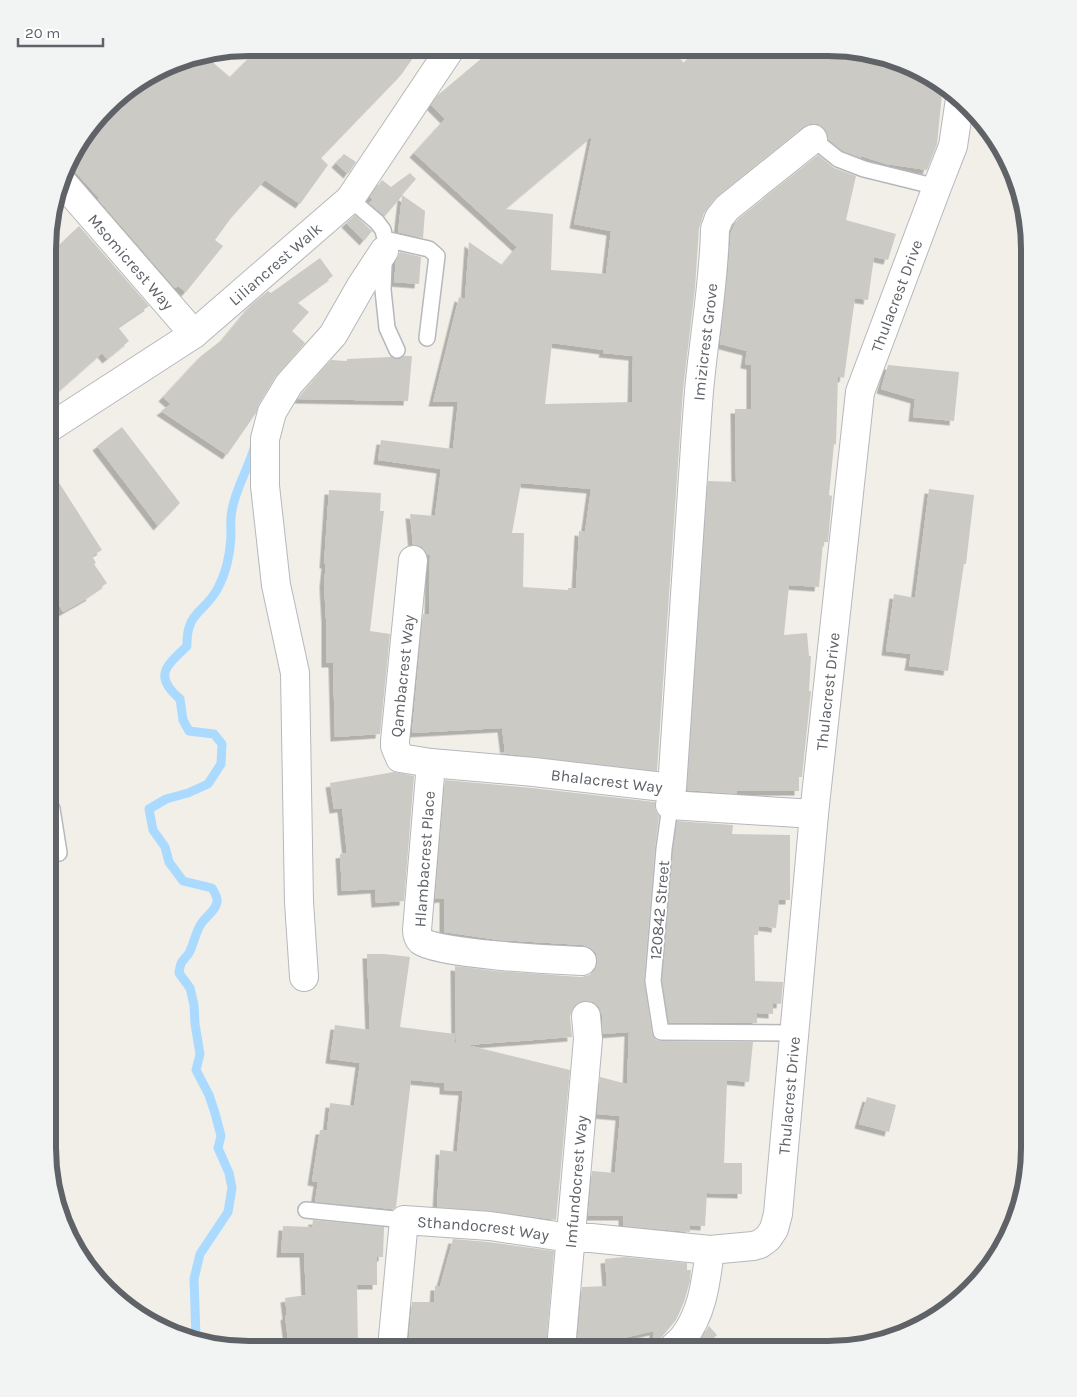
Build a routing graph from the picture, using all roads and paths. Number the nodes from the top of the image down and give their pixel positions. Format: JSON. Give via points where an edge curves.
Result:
{"nodes":[{"id":1,"x":446,"y":56,"type":"edge"},
{"id":2,"x":959,"y":108,"type":"edge"},
{"id":3,"x":813,"y":139,"type":"joint"},
{"id":4,"x":66,"y":187,"type":"edge"},
{"id":5,"x":937,"y":187,"type":"junction"},
{"id":6,"x":350,"y":199,"type":"junction"},
{"id":7,"x":385,"y":245,"type":"junction"},
{"id":8,"x":194,"y":334,"type":"junction"},
{"id":9,"x":427,"y":338,"type":"dead end"},
{"id":10,"x":397,"y":350,"type":"dead end"},
{"id":11,"x":56,"y":423,"type":"edge"},
{"id":12,"x":413,"y":560,"type":"dead end"},
{"id":13,"x":684,"y":589,"type":"joint"},
{"id":14,"x":431,"y":763,"type":"junction"},
{"id":15,"x":671,"y":796,"type":"junction"},
{"id":16,"x":814,"y":814,"type":"junction"},
{"id":17,"x":56,"y":834,"type":"edge"},
{"id":18,"x":59,"y":853,"type":"dead end"},
{"id":19,"x":582,"y":961,"type":"dead end"},
{"id":20,"x":304,"y":977,"type":"dead end"},
{"id":21,"x":586,"y":1016,"type":"dead end"},
{"id":22,"x":794,"y":1033,"type":"junction"},
{"id":23,"x":306,"y":1210,"type":"dead end"},
{"id":24,"x":404,"y":1220,"type":"junction"},
{"id":25,"x":570,"y":1238,"type":"junction"},
{"id":26,"x":710,"y":1250,"type":"junction"},
{"id":27,"x":393,"y":1341,"type":"edge"},
{"id":28,"x":562,"y":1341,"type":"edge"},
{"id":29,"x":680,"y":1341,"type":"edge"}],
"edges":[{"from":1,"to":6,"type":"street","name":"Liliancrest Walk"},
{"from":2,"to":5,"type":"street","name":"Thulacrest Drive","via":[[954,146]]},
{"from":3,"to":5,"type":"lane","via":[[838,158],[864,169]]},
{"from":3,"to":13,"type":"street","name":"Imizicrest Grove","via":[[727,208],[715,229]]},
{"from":4,"to":8,"type":"street","name":"Msomicrest Way"},
{"from":5,"to":16,"type":"street","name":"Thulacrest Drive","via":[[860,392]]},
{"from":6,"to":7,"type":"lane","via":[[384,230]]},
{"from":6,"to":8,"type":"street","name":"Liliancrest Walk"},
{"from":7,"to":9,"type":"lane","via":[[429,249],[437,256]]},
{"from":7,"to":10,"type":"lane","via":[[383,290],[387,328]]},
{"from":7,"to":20,"type":"street","via":[[333,335],[289,384],[272,412],[265,439],[265,486],[276,585],[295,673],[299,902]]},
{"from":8,"to":11,"type":"street","name":"Liliancrest Walk"},
{"from":12,"to":14,"type":"street","name":"Qambacrest Way","via":[[395,746],[400,758]]},
{"from":13,"to":15,"type":"street","name":"Bhalacrest Way"},
{"from":14,"to":15,"type":"street","name":"Bhalacrest Way","via":[[534,772]]},
{"from":14,"to":19,"type":"street","name":"Hlambacrest Place","via":[[417,930],[422,942],[502,956]]},
{"from":15,"to":16,"type":"street"},
{"from":15,"to":22,"type":"lane","name":"120842 Street","via":[[653,981],[661,1032]]},
{"from":16,"to":22,"type":"street","name":"Thulacrest Drive"},
{"from":17,"to":18,"type":"lane"},
{"from":21,"to":25,"type":"street","name":"Imfundocrest Way","via":[[588,1039]]},
{"from":22,"to":26,"type":"street","name":"Thulacrest Drive","via":[[774,1229],[760,1244]]},
{"from":23,"to":24,"type":"lane"},
{"from":24,"to":25,"type":"street","name":"Sthandocrest Way","via":[[490,1226]]},
{"from":24,"to":27,"type":"street"},
{"from":25,"to":26,"type":"street","name":"Sthandocrest Way"},
{"from":25,"to":28,"type":"street","name":"Imfundocrest Way"},
{"from":26,"to":29,"type":"street","via":[[698,1312]]}]}
